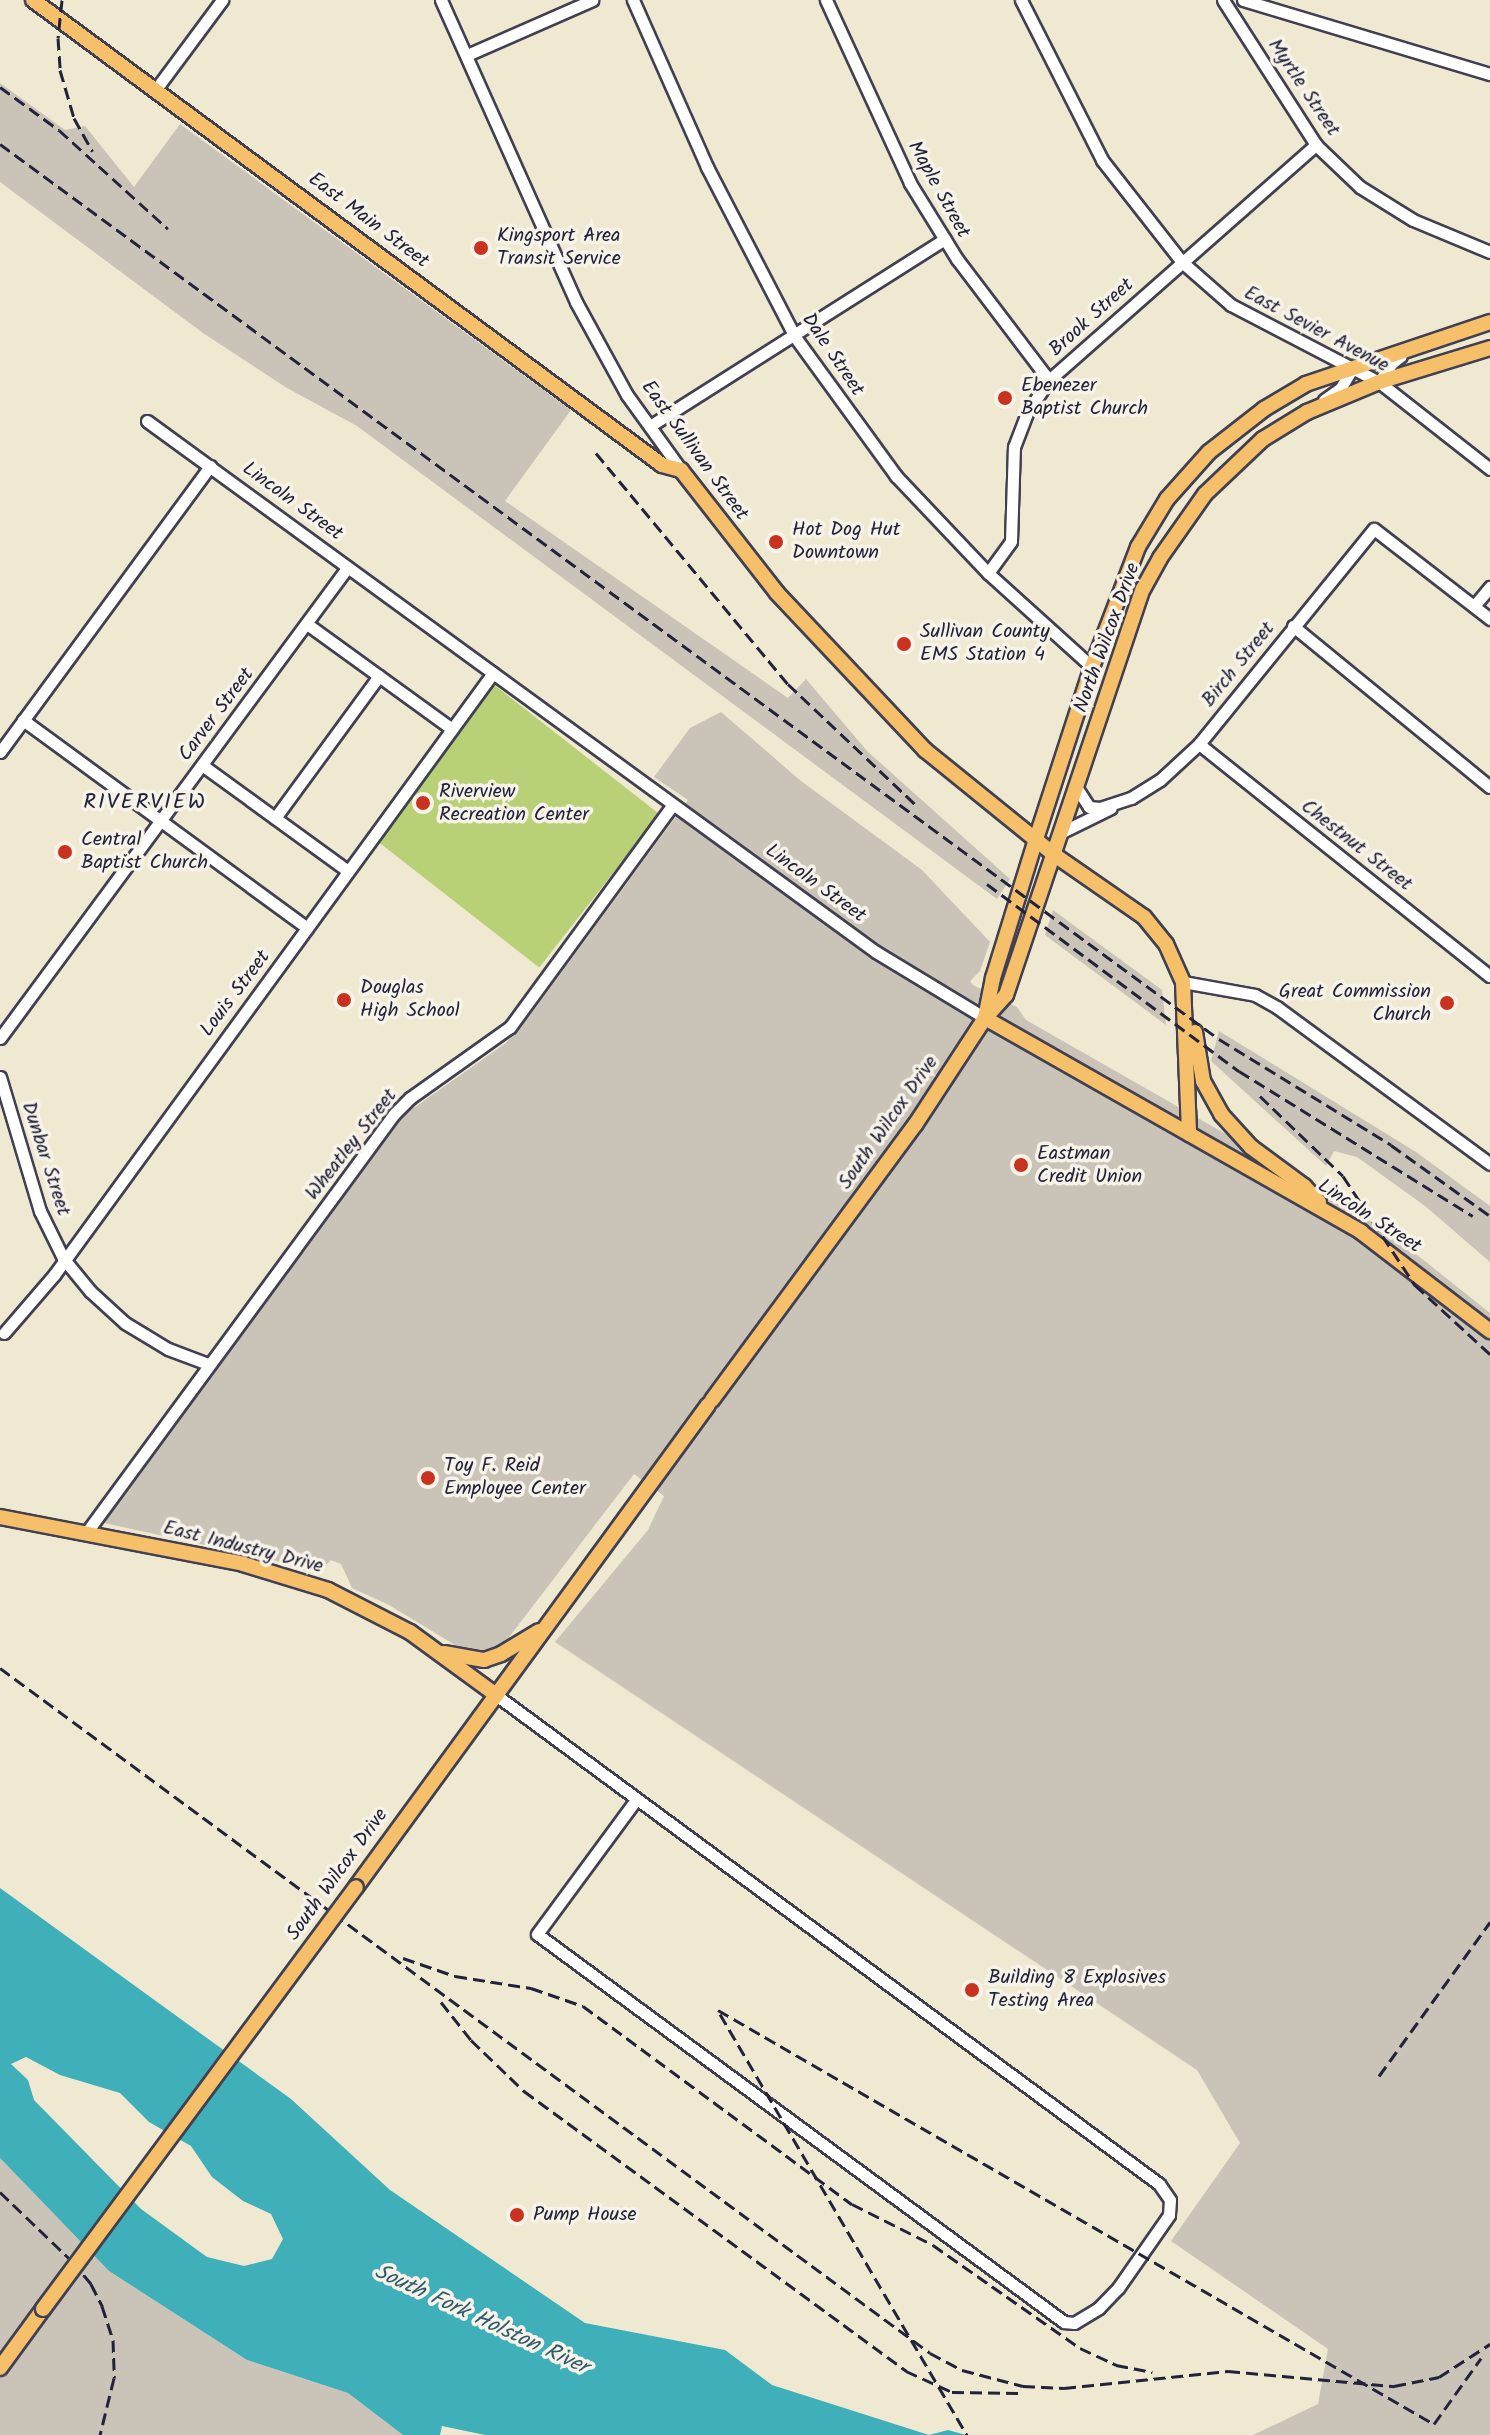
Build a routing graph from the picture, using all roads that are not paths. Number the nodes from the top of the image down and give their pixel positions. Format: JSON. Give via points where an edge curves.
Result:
{"nodes":[{"id":1,"x":33,"y":0,"type":"edge"},
{"id":2,"x":222,"y":0,"type":"edge"},
{"id":3,"x":441,"y":0,"type":"edge"},
{"id":4,"x":592,"y":0,"type":"edge"},
{"id":5,"x":633,"y":0,"type":"edge"},
{"id":6,"x":826,"y":0,"type":"edge"},
{"id":7,"x":1021,"y":0,"type":"edge"},
{"id":8,"x":1223,"y":0,"type":"edge"},
{"id":9,"x":1243,"y":0,"type":"edge"},
{"id":10,"x":467,"y":55,"type":"junction"},
{"id":11,"x":1490,"y":74,"type":"edge"},
{"id":12,"x":156,"y":89,"type":"junction"},
{"id":13,"x":1316,"y":145,"type":"junction"},
{"id":14,"x":945,"y":239,"type":"junction"},
{"id":15,"x":1490,"y":252,"type":"edge"},
{"id":16,"x":1182,"y":262,"type":"junction"},
{"id":17,"x":1490,"y":322,"type":"edge"},
{"id":18,"x":795,"y":337,"type":"junction"},
{"id":19,"x":1414,"y":347,"type":"junction"},
{"id":20,"x":1490,"y":348,"type":"edge"},
{"id":21,"x":1353,"y":367,"type":"junction"},
{"id":22,"x":1049,"y":380,"type":"junction"},
{"id":23,"x":1379,"y":382,"type":"junction"},
{"id":24,"x":1307,"y":412,"type":"junction"},
{"id":25,"x":147,"y":421,"type":"dead end"},
{"id":26,"x":650,"y":426,"type":"junction"},
{"id":27,"x":210,"y":466,"type":"junction"},
{"id":28,"x":1490,"y":469,"type":"edge"},
{"id":29,"x":681,"y":470,"type":"junction"},
{"id":30,"x":1163,"y":506,"type":"junction"},
{"id":31,"x":1184,"y":524,"type":"junction"},
{"id":32,"x":347,"y":568,"type":"junction"},
{"id":33,"x":988,"y":573,"type":"junction"},
{"id":34,"x":1490,"y":587,"type":"edge"},
{"id":35,"x":1474,"y":606,"type":"junction"},
{"id":36,"x":1490,"y":619,"type":"edge"},
{"id":37,"x":307,"y":624,"type":"junction"},
{"id":38,"x":1293,"y":626,"type":"junction"},
{"id":39,"x":1092,"y":667,"type":"junction"},
{"id":40,"x":493,"y":673,"type":"junction"},
{"id":41,"x":379,"y":676,"type":"junction"},
{"id":42,"x":1112,"y":682,"type":"junction"},
{"id":43,"x":23,"y":720,"type":"junction"},
{"id":44,"x":452,"y":729,"type":"junction"},
{"id":45,"x":1199,"y":744,"type":"junction"},
{"id":46,"x":0,"y":752,"type":"edge"},
{"id":47,"x":202,"y":765,"type":"junction"},
{"id":48,"x":1490,"y":787,"type":"edge"},
{"id":49,"x":1078,"y":790,"type":"junction"},
{"id":50,"x":1115,"y":805,"type":"junction"},
{"id":51,"x":672,"y":806,"type":"junction"},
{"id":52,"x":275,"y":818,"type":"junction"},
{"id":53,"x":160,"y":822,"type":"junction"},
{"id":54,"x":1064,"y":831,"type":"junction"},
{"id":55,"x":1036,"y":839,"type":"junction"},
{"id":56,"x":1056,"y":856,"type":"junction"},
{"id":57,"x":348,"y":871,"type":"junction"},
{"id":58,"x":307,"y":928,"type":"junction"},
{"id":59,"x":1490,"y":976,"type":"edge"},
{"id":60,"x":1183,"y":982,"type":"junction"},
{"id":61,"x":985,"y":1018,"type":"junction"},
{"id":62,"x":0,"y":1038,"type":"edge"},
{"id":63,"x":0,"y":1077,"type":"edge"},
{"id":64,"x":1189,"y":1134,"type":"junction"},
{"id":65,"x":1490,"y":1164,"type":"edge"},
{"id":66,"x":1328,"y":1212,"type":"junction"},
{"id":67,"x":63,"y":1258,"type":"junction"},
{"id":68,"x":1490,"y":1331,"type":"edge"},
{"id":69,"x":4,"y":1333,"type":"dead end"},
{"id":70,"x":208,"y":1364,"type":"junction"},
{"id":71,"x":0,"y":1517,"type":"edge"},
{"id":72,"x":86,"y":1533,"type":"junction"},
{"id":73,"x":546,"y":1627,"type":"junction"},
{"id":74,"x":436,"y":1651,"type":"junction"},
{"id":75,"x":496,"y":1695,"type":"junction"},
{"id":76,"x":635,"y":1801,"type":"junction"},
{"id":77,"x":0,"y":2368,"type":"edge"}],
"edges":[{"from":1,"to":12,"type":"main road","name":"East Main Street"},
{"from":2,"to":12,"type":"street"},
{"from":3,"to":10,"type":"street","name":"East Sullivan Street"},
{"from":4,"to":10,"type":"street"},
{"from":5,"to":18,"type":"street","name":"Dale Street","via":[[707,167]]},
{"from":6,"to":14,"type":"street","name":"Maple Street","via":[[910,183]]},
{"from":7,"to":16,"type":"street","name":"East Sevier Avenue","via":[[1102,160]]},
{"from":8,"to":13,"type":"street","name":"Myrtle Street"},
{"from":9,"to":11,"type":"street"},
{"from":10,"to":26,"type":"street","name":"East Sullivan Street","via":[[576,302]]},
{"from":12,"to":29,"type":"main road","name":"East Main Street","via":[[662,465]]},
{"from":13,"to":15,"type":"street","name":"Myrtle Street","via":[[1360,187],[1413,220]]},
{"from":13,"to":16,"type":"street","name":"Brook Street"},
{"from":14,"to":18,"type":"street"},
{"from":14,"to":22,"type":"street","name":"Maple Street"},
{"from":16,"to":21,"type":"street","name":"East Sevier Avenue","via":[[1231,305]]},
{"from":16,"to":22,"type":"street","name":"Brook Street"},
{"from":17,"to":19,"type":"main road","name":"North Wilcox Drive"},
{"from":18,"to":26,"type":"street"},
{"from":18,"to":33,"type":"street","name":"Dale Street","via":[[896,476]]},
{"from":19,"to":21,"type":"main road","name":"North Wilcox Drive"},
{"from":19,"to":23,"type":"street","via":[[1392,363]]},
{"from":20,"to":23,"type":"main road","name":"North Wilcox Drive"},
{"from":21,"to":23,"type":"street","name":"East Sevier Avenue"},
{"from":21,"to":24,"type":"street","via":[[1340,389]]},
{"from":21,"to":30,"type":"main road","name":"North Wilcox Drive","via":[[1306,384],[1264,409],[1209,452]]},
{"from":22,"to":33,"type":"street","name":"Brook Street","via":[[1028,411],[1014,447],[1011,541]]},
{"from":23,"to":24,"type":"main road","name":"North Wilcox Drive"},
{"from":23,"to":28,"type":"street","name":"East Sevier Avenue"},
{"from":24,"to":31,"type":"main road","name":"North Wilcox Drive","via":[[1235,464]]},
{"from":25,"to":27,"type":"street","name":"Lincoln Street"},
{"from":26,"to":29,"type":"street","name":"East Sullivan Street"},
{"from":27,"to":32,"type":"street","name":"Lincoln Street"},
{"from":27,"to":43,"type":"street"},
{"from":29,"to":55,"type":"main road","name":"East Sullivan Street","via":[[777,593],[881,705],[925,750]]},
{"from":30,"to":31,"type":"main road"},
{"from":30,"to":39,"type":"main road","name":"North Wilcox Drive","via":[[1138,547]]},
{"from":31,"to":42,"type":"main road","name":"North Wilcox Drive","via":[[1143,589]]},
{"from":32,"to":37,"type":"street","name":"Carver Street"},
{"from":32,"to":40,"type":"street","name":"Lincoln Street"},
{"from":33,"to":39,"type":"street","name":"Dale Street"},
{"from":34,"to":35,"type":"street"},
{"from":35,"to":36,"type":"street"},
{"from":35,"to":38,"type":"street","name":"Birch Street","via":[[1374,529]]},
{"from":37,"to":41,"type":"street"},
{"from":37,"to":47,"type":"street","name":"Carver Street"},
{"from":38,"to":45,"type":"street","name":"Birch Street"},
{"from":38,"to":48,"type":"street"},
{"from":39,"to":42,"type":"main road"},
{"from":39,"to":55,"type":"main road","name":"North Wilcox Drive"},
{"from":40,"to":44,"type":"street","name":"Louis Street"},
{"from":40,"to":51,"type":"street","name":"Lincoln Street"},
{"from":41,"to":44,"type":"street"},
{"from":41,"to":52,"type":"street"},
{"from":42,"to":49,"type":"main road","name":"North Wilcox Drive"},
{"from":43,"to":46,"type":"street"},
{"from":43,"to":53,"type":"street"},
{"from":44,"to":57,"type":"street","name":"Louis Street"},
{"from":45,"to":50,"type":"street","name":"Birch Street","via":[[1160,780]]},
{"from":45,"to":59,"type":"street","name":"Chestnut Street"},
{"from":47,"to":52,"type":"street"},
{"from":47,"to":53,"type":"street","name":"Carver Street"},
{"from":49,"to":50,"type":"street","via":[[1089,807]]},
{"from":49,"to":54,"type":"main road","name":"North Wilcox Drive"},
{"from":50,"to":54,"type":"street","name":"Birch Street"},
{"from":51,"to":61,"type":"street","name":"Lincoln Street","via":[[876,952]]},
{"from":51,"to":70,"type":"street","name":"Wheatley Street","via":[[510,1027],[394,1114]]},
{"from":52,"to":57,"type":"street"},
{"from":53,"to":58,"type":"street"},
{"from":53,"to":62,"type":"street","name":"Carver Street"},
{"from":54,"to":56,"type":"main road","name":"North Wilcox Drive"},
{"from":55,"to":56,"type":"main road","name":"East Sullivan Street"},
{"from":55,"to":61,"type":"main road","name":"South Wilcox Drive"},
{"from":56,"to":60,"type":"main road","name":"East Sullivan Street","via":[[1144,917],[1166,944]]},
{"from":56,"to":61,"type":"main road","name":"North Wilcox Drive","via":[[1006,995]]},
{"from":57,"to":58,"type":"street","name":"Louis Street"},
{"from":58,"to":67,"type":"street","name":"Louis Street"},
{"from":60,"to":64,"type":"main road"},
{"from":60,"to":65,"type":"street","via":[[1244,992],[1278,1008]]},
{"from":60,"to":66,"type":"main road","via":[[1211,1099],[1251,1147],[1304,1186]]},
{"from":61,"to":64,"type":"main road","name":"Lincoln Street"},
{"from":61,"to":73,"type":"main road","name":"South Wilcox Drive","via":[[915,1125]]},
{"from":63,"to":67,"type":"street","name":"Dunbar Street","via":[[40,1211]]},
{"from":64,"to":66,"type":"main road","name":"Lincoln Street"},
{"from":66,"to":68,"type":"main road","name":"Lincoln Street","via":[[1393,1254]]},
{"from":67,"to":69,"type":"street","name":"Louis Street"},
{"from":67,"to":70,"type":"street","name":"Dunbar Street","via":[[125,1323],[168,1349]]},
{"from":70,"to":72,"type":"street","name":"Wheatley Street"},
{"from":71,"to":72,"type":"main road","name":"East Industry Drive"},
{"from":72,"to":74,"type":"main road","name":"East Industry Drive","via":[[243,1564],[328,1590],[369,1608]]},
{"from":73,"to":74,"type":"main road","via":[[484,1660]]},
{"from":73,"to":75,"type":"main road","name":"South Wilcox Drive"},
{"from":74,"to":75,"type":"main road","name":"East Industry Drive"},
{"from":75,"to":76,"type":"street"},
{"from":75,"to":77,"type":"main road","name":"South Wilcox Drive","bridge":true},
{"from":76,"to":76,"type":"street","via":[[1159,2184],[1170,2200],[1169,2215],[1099,2308],[1074,2323],[1064,2322],[537,1934]]}]}
